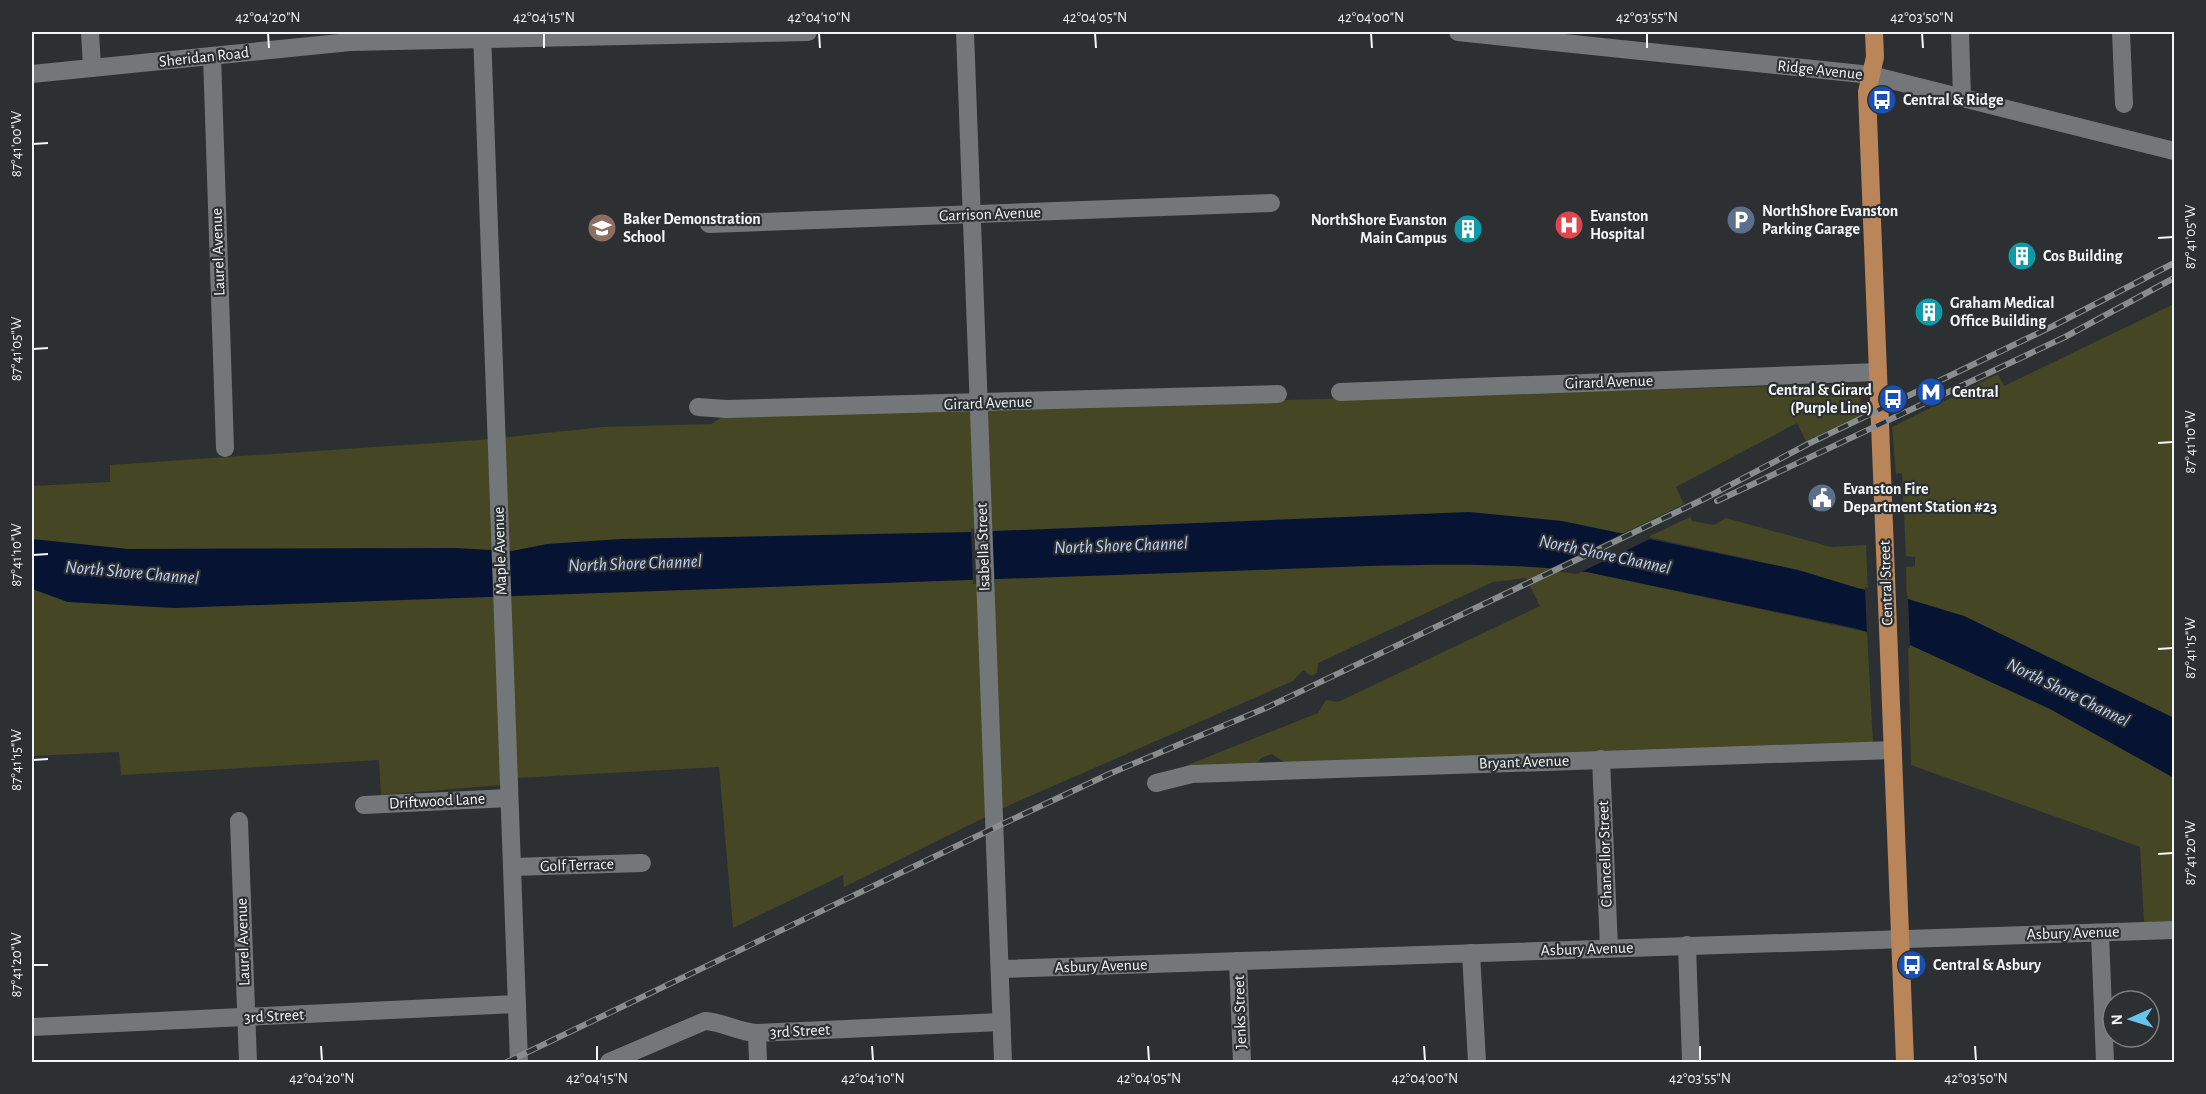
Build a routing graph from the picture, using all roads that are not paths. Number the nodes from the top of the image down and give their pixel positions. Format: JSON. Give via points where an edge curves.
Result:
{"nodes":[{"id":1,"x":90,"y":32,"type":"edge"},
{"id":2,"x":808,"y":32,"type":"edge"},
{"id":3,"x":965,"y":32,"type":"edge"},
{"id":4,"x":1458,"y":32,"type":"edge"},
{"id":5,"x":1874,"y":32,"type":"edge"},
{"id":6,"x":1960,"y":32,"type":"edge"},
{"id":7,"x":2121,"y":32,"type":"edge"},
{"id":8,"x":693,"y":33,"type":"edge"},
{"id":9,"x":482,"y":35,"type":"edge"},
{"id":10,"x":286,"y":40,"type":"edge"},
{"id":11,"x":212,"y":56,"type":"junction"},
{"id":12,"x":92,"y":68,"type":"junction"},
{"id":13,"x":32,"y":74,"type":"edge"},
{"id":14,"x":1871,"y":75,"type":"junction"},
{"id":15,"x":1962,"y":98,"type":"junction"},
{"id":16,"x":2124,"y":104,"type":"dead end"},
{"id":17,"x":2175,"y":151,"type":"edge"},
{"id":18,"x":1271,"y":203,"type":"dead end"},
{"id":19,"x":970,"y":215,"type":"junction"},
{"id":20,"x":709,"y":224,"type":"dead end"},
{"id":21,"x":1878,"y":372,"type":"junction"},
{"id":22,"x":1340,"y":392,"type":"dead end"},
{"id":23,"x":1278,"y":394,"type":"dead end"},
{"id":24,"x":977,"y":403,"type":"junction"},
{"id":25,"x":698,"y":407,"type":"dead end"},
{"id":26,"x":225,"y":448,"type":"dead end"},
{"id":27,"x":1893,"y":750,"type":"junction"},
{"id":28,"x":1601,"y":759,"type":"junction"},
{"id":29,"x":1156,"y":783,"type":"dead end"},
{"id":30,"x":510,"y":798,"type":"junction"},
{"id":31,"x":364,"y":805,"type":"dead end"},
{"id":32,"x":239,"y":821,"type":"dead end"},
{"id":33,"x":642,"y":862,"type":"dead end"},
{"id":34,"x":512,"y":867,"type":"junction"},
{"id":35,"x":2175,"y":930,"type":"edge"},
{"id":36,"x":2100,"y":933,"type":"junction"},
{"id":37,"x":1901,"y":939,"type":"junction"},
{"id":38,"x":1687,"y":945,"type":"junction"},
{"id":39,"x":1609,"y":948,"type":"junction"},
{"id":40,"x":1471,"y":952,"type":"junction"},
{"id":41,"x":1238,"y":961,"type":"junction"},
{"id":42,"x":1000,"y":969,"type":"junction"},
{"id":43,"x":517,"y":1004,"type":"junction"},
{"id":44,"x":246,"y":1017,"type":"junction"},
{"id":45,"x":1002,"y":1022,"type":"junction"},
{"id":46,"x":32,"y":1027,"type":"edge"},
{"id":47,"x":757,"y":1033,"type":"junction"},
{"id":48,"x":248,"y":1062,"type":"edge"},
{"id":49,"x":519,"y":1062,"type":"edge"},
{"id":50,"x":609,"y":1062,"type":"edge"},
{"id":51,"x":758,"y":1062,"type":"edge"},
{"id":52,"x":1003,"y":1062,"type":"edge"},
{"id":53,"x":1242,"y":1062,"type":"edge"},
{"id":54,"x":1477,"y":1062,"type":"edge"},
{"id":55,"x":1691,"y":1062,"type":"edge"},
{"id":56,"x":1905,"y":1062,"type":"edge"},
{"id":57,"x":2105,"y":1062,"type":"edge"}],
"edges":[{"from":1,"to":12,"type":"street"},
{"from":2,"to":8,"type":"street","name":"Sheridan Road"},
{"from":3,"to":19,"type":"street","name":"Isabella Street"},
{"from":4,"to":14,"type":"street","name":"Ridge Avenue"},
{"from":5,"to":14,"type":"main road","name":"Central Street"},
{"from":6,"to":15,"type":"street"},
{"from":7,"to":16,"type":"street"},
{"from":8,"to":9,"type":"street","name":"Sheridan Road"},
{"from":9,"to":10,"type":"street","name":"Sheridan Road","via":[[350,42]]},
{"from":9,"to":30,"type":"street","name":"Maple Avenue"},
{"from":10,"to":11,"type":"street","name":"Sheridan Road"},
{"from":11,"to":12,"type":"street","name":"Sheridan Road"},
{"from":11,"to":26,"type":"street","name":"Laurel Avenue"},
{"from":12,"to":13,"type":"street","name":"Sheridan Road"},
{"from":14,"to":15,"type":"street","name":"Ridge Avenue"},
{"from":14,"to":21,"type":"main road","name":"Central Street","via":[[1867,92]]},
{"from":15,"to":17,"type":"street","name":"Ridge Avenue"},
{"from":18,"to":19,"type":"street","name":"Garrison Avenue"},
{"from":19,"to":20,"type":"street","name":"Garrison Avenue"},
{"from":19,"to":24,"type":"street","name":"Isabella Street"},
{"from":21,"to":22,"type":"street","name":"Girard Avenue"},
{"from":21,"to":27,"type":"main road","name":"Central Street"},
{"from":23,"to":24,"type":"street","name":"Girard Avenue"},
{"from":24,"to":25,"type":"street","name":"Girard Avenue"},
{"from":24,"to":42,"type":"street","name":"Isabella Street"},
{"from":27,"to":28,"type":"street","name":"Bryant Avenue"},
{"from":27,"to":37,"type":"main road","name":"Central Street"},
{"from":28,"to":29,"type":"street","name":"Bryant Avenue","via":[[1192,774]]},
{"from":28,"to":39,"type":"street","name":"Chancellor Street"},
{"from":30,"to":31,"type":"street","name":"Driftwood Lane"},
{"from":30,"to":34,"type":"street","name":"Maple Avenue"},
{"from":32,"to":44,"type":"street","name":"Laurel Avenue"},
{"from":33,"to":34,"type":"street","name":"Golf Terrace"},
{"from":34,"to":43,"type":"street","name":"Maple Avenue"},
{"from":35,"to":36,"type":"street","name":"Asbury Avenue"},
{"from":36,"to":37,"type":"street","name":"Asbury Avenue"},
{"from":36,"to":57,"type":"street"},
{"from":37,"to":38,"type":"street","name":"Asbury Avenue"},
{"from":37,"to":56,"type":"main road","name":"Central Street"},
{"from":38,"to":39,"type":"street","name":"Asbury Avenue"},
{"from":38,"to":55,"type":"street"},
{"from":39,"to":40,"type":"street","name":"Asbury Avenue"},
{"from":40,"to":41,"type":"street","name":"Asbury Avenue"},
{"from":40,"to":54,"type":"street"},
{"from":41,"to":42,"type":"street","name":"Asbury Avenue"},
{"from":41,"to":53,"type":"street","name":"Jenks Street"},
{"from":42,"to":45,"type":"street","name":"Isabella Street"},
{"from":43,"to":44,"type":"street","name":"3rd Street"},
{"from":43,"to":49,"type":"street","name":"Maple Avenue"},
{"from":44,"to":46,"type":"street","name":"3rd Street"},
{"from":44,"to":48,"type":"street","name":"Laurel Avenue"},
{"from":45,"to":47,"type":"street","name":"3rd Street"},
{"from":45,"to":52,"type":"street","name":"Isabella Street"},
{"from":47,"to":50,"type":"street","name":"3rd Street","via":[[705,1021]]},
{"from":47,"to":51,"type":"street"}]}
